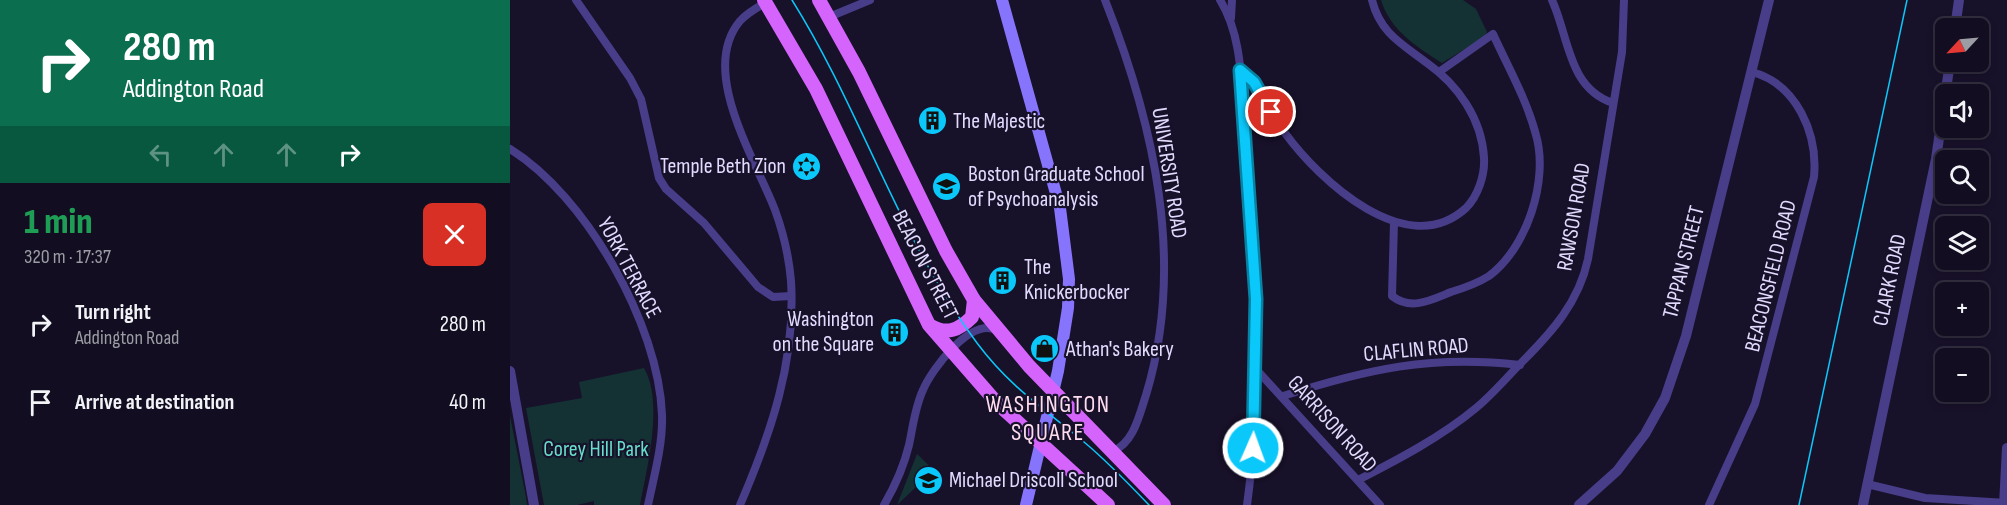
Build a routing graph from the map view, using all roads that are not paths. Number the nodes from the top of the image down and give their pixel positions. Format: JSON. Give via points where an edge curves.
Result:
{"nodes":[{"id":1,"x":576,"y":0,"type":"edge"},
{"id":2,"x":819,"y":0,"type":"edge"},
{"id":3,"x":870,"y":0,"type":"edge"},
{"id":4,"x":1002,"y":0,"type":"edge"},
{"id":5,"x":1105,"y":0,"type":"edge"},
{"id":6,"x":1220,"y":0,"type":"edge"},
{"id":7,"x":1232,"y":0,"type":"edge"},
{"id":8,"x":1372,"y":0,"type":"edge"},
{"id":9,"x":1552,"y":0,"type":"edge"},
{"id":10,"x":1624,"y":0,"type":"edge"},
{"id":11,"x":1769,"y":0,"type":"edge"},
{"id":12,"x":1959,"y":0,"type":"edge"},
{"id":13,"x":765,"y":1,"type":"edge"},
{"id":14,"x":829,"y":17,"type":"junction"},
{"id":15,"x":1956,"y":18,"type":"edge"},
{"id":16,"x":1230,"y":21,"type":"junction"},
{"id":17,"x":1240,"y":70,"type":"junction"},
{"id":18,"x":1438,"y":72,"type":"junction"},
{"id":19,"x":1752,"y":72,"type":"junction"},
{"id":20,"x":1949,"y":72,"type":"edge"},
{"id":21,"x":1613,"y":103,"type":"junction"},
{"id":22,"x":510,"y":149,"type":"edge"},
{"id":23,"x":1394,"y":222,"type":"junction"},
{"id":24,"x":791,"y":296,"type":"junction"},
{"id":25,"x":974,"y":300,"type":"junction"},
{"id":26,"x":929,"y":325,"type":"junction"},
{"id":27,"x":999,"y":332,"type":"junction"},
{"id":28,"x":950,"y":352,"type":"junction"},
{"id":29,"x":1520,"y":364,"type":"junction"},
{"id":30,"x":1255,"y":368,"type":"junction"},
{"id":31,"x":510,"y":371,"type":"edge"},
{"id":32,"x":1054,"y":391,"type":"junction"},
{"id":33,"x":1283,"y":396,"type":"junction"},
{"id":34,"x":1042,"y":445,"type":"junction"},
{"id":35,"x":2007,"y":448,"type":"edge"},
{"id":36,"x":1113,"y":451,"type":"junction"},
{"id":37,"x":1358,"y":480,"type":"junction"},
{"id":38,"x":1867,"y":484,"type":"junction"},
{"id":39,"x":2005,"y":504,"type":"edge"},
{"id":40,"x":534,"y":505,"type":"edge"},
{"id":41,"x":648,"y":505,"type":"edge"},
{"id":42,"x":740,"y":505,"type":"edge"},
{"id":43,"x":884,"y":505,"type":"edge"},
{"id":44,"x":1026,"y":505,"type":"edge"},
{"id":45,"x":1108,"y":505,"type":"edge"},
{"id":46,"x":1164,"y":505,"type":"edge"},
{"id":47,"x":1247,"y":505,"type":"edge"},
{"id":48,"x":1380,"y":505,"type":"edge"},
{"id":49,"x":1579,"y":505,"type":"edge"},
{"id":50,"x":1709,"y":505,"type":"edge"},
{"id":51,"x":1863,"y":505,"type":"edge"}],
"edges":[{"from":1,"to":24,"type":"street","via":[[641,99],[662,184],[704,223],[758,287],[773,297]]},
{"from":2,"to":14,"type":"main road","name":"BEACON STREET"},
{"from":3,"to":14,"type":"street"},
{"from":4,"to":32,"type":"main road","via":[[1060,208],[1067,251],[1068,308]]},
{"from":5,"to":36,"type":"street","name":"UNIVERSITY ROAD","via":[[1133,76],[1150,142],[1162,214],[1163,266],[1160,332],[1151,379],[1132,433],[1125,445]]},
{"from":6,"to":16,"type":"street"},
{"from":7,"to":16,"type":"street"},
{"from":8,"to":18,"type":"street","via":[[1378,19],[1393,39]]},
{"from":9,"to":21,"type":"street","via":[[1579,77],[1591,91]]},
{"from":10,"to":21,"type":"street","name":"RAWSON ROAD","via":[[1623,44]]},
{"from":11,"to":19,"type":"street","name":"TAPPAN STREET"},
{"from":12,"to":15,"type":"street"},
{"from":13,"to":24,"type":"street","via":[[735,28],[726,69],[737,123],[782,233]]},
{"from":13,"to":26,"type":"main road","name":"BEACON STREET","via":[[816,89]]},
{"from":14,"to":25,"type":"main road","name":"BEACON STREET"},
{"from":16,"to":17,"type":"street"},
{"from":17,"to":23,"type":"street","via":[[1254,82],[1286,135],[1320,171],[1368,209]]},
{"from":17,"to":30,"type":"street","via":[[1253,235]]},
{"from":18,"to":23,"type":"street","via":[[1460,94],[1478,128],[1484,162],[1480,182],[1468,206],[1446,221],[1423,226]]},
{"from":18,"to":23,"type":"street","via":[[1493,34],[1537,136],[1540,162],[1533,204],[1516,243],[1488,277],[1418,304],[1392,296]]},
{"from":19,"to":49,"type":"street","name":"TAPPAN STREET","via":[[1686,336],[1665,398],[1645,434],[1617,471]]},
{"from":19,"to":50,"type":"street","name":"BEACONSFIELD ROAD","via":[[1778,85],[1801,113],[1813,145],[1814,177],[1758,396]]},
{"from":20,"to":38,"type":"street","name":"CLARK ROAD","via":[[1936,159]]},
{"from":21,"to":29,"type":"street","name":"RAWSON ROAD","via":[[1583,277],[1562,318]]},
{"from":22,"to":41,"type":"street","name":"YORK TERRACE","via":[[533,163],[587,224],[640,319],[661,394],[662,417]]},
{"from":24,"to":42,"type":"street","via":[[791,334],[781,393]]},
{"from":25,"to":26,"type":"main road","via":[[972,317],[956,329],[941,331]]},
{"from":25,"to":27,"type":"main road","name":"BEACON STREET"},
{"from":26,"to":28,"type":"main road","name":"BEACON STREET"},
{"from":27,"to":28,"type":"street","via":[[985,327],[975,330]]},
{"from":27,"to":32,"type":"main road","name":"BEACON STREET"},
{"from":28,"to":34,"type":"main road","name":"BEACON STREET"},
{"from":28,"to":43,"type":"street","via":[[921,393],[903,464]]},
{"from":29,"to":33,"type":"street","name":"CLAFLIN ROAD","via":[[1469,361],[1393,366],[1344,376]]},
{"from":29,"to":37,"type":"street","name":"RAWSON ROAD","via":[[1466,416]]},
{"from":30,"to":33,"type":"street","name":"GARRISON ROAD"},
{"from":30,"to":47,"type":"street"},
{"from":31,"to":40,"type":"street"},
{"from":32,"to":34,"type":"main road"},
{"from":32,"to":36,"type":"main road","name":"BEACON STREET"},
{"from":33,"to":37,"type":"street","name":"GARRISON ROAD"},
{"from":34,"to":44,"type":"main road"},
{"from":34,"to":45,"type":"main road","name":"BEACON STREET"},
{"from":35,"to":39,"type":"street"},
{"from":36,"to":46,"type":"main road","name":"BEACON STREET"},
{"from":37,"to":48,"type":"street","name":"GARRISON ROAD"},
{"from":38,"to":39,"type":"street","via":[[1925,498]]},
{"from":38,"to":51,"type":"street","name":"CLARK ROAD"}]}
